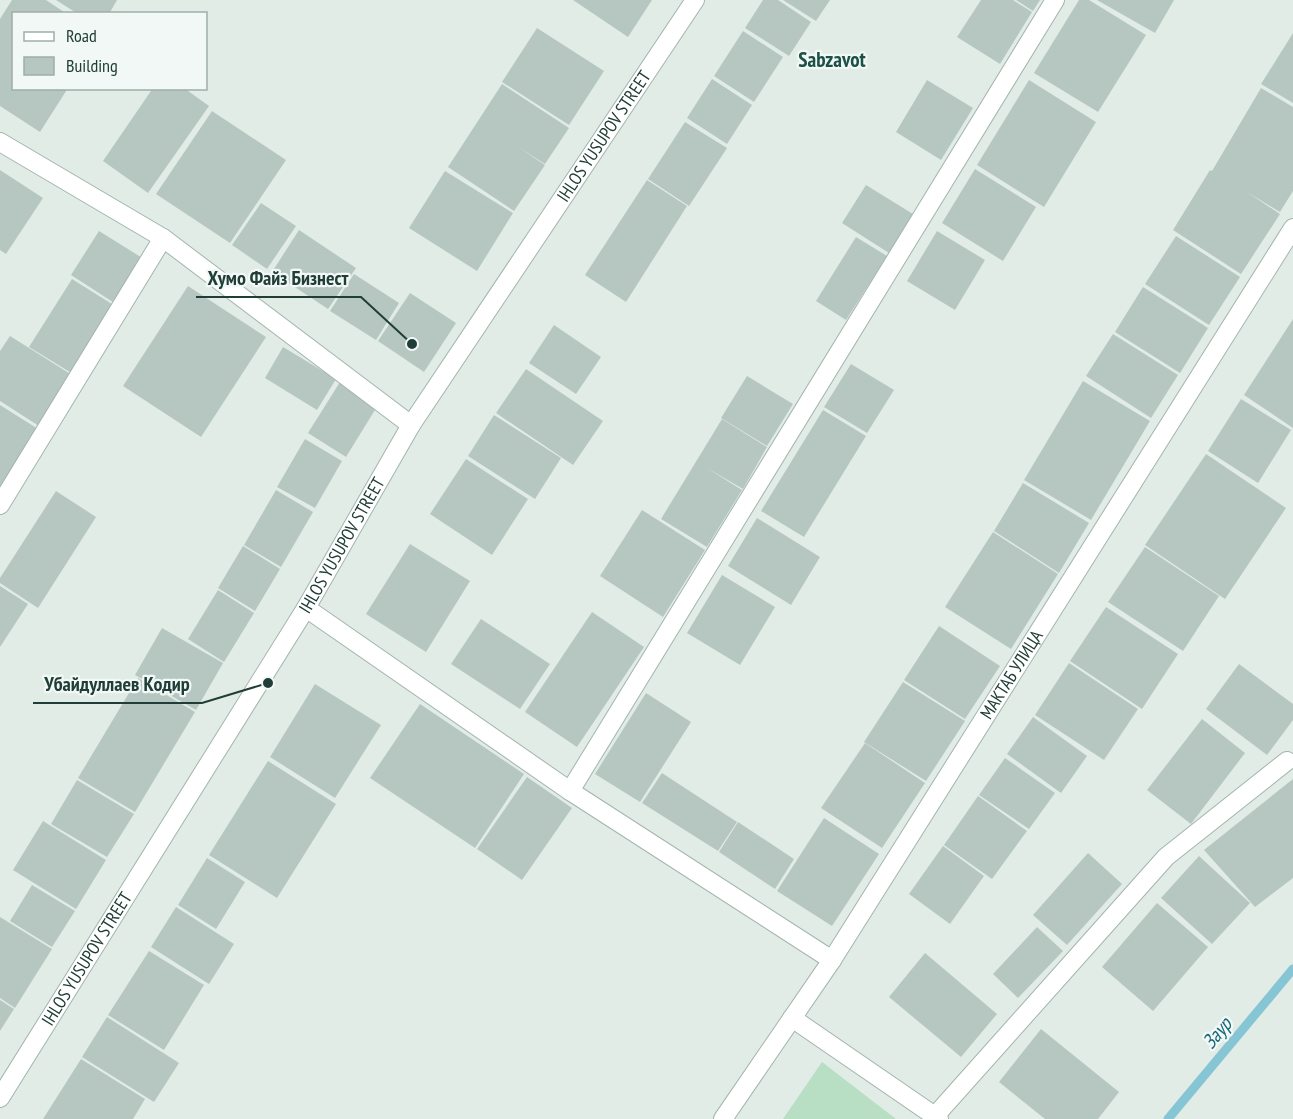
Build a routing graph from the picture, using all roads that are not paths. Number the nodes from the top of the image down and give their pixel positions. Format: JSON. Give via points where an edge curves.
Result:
{"nodes":[{"id":1,"x":695,"y":0,"type":"edge"},
{"id":2,"x":1055,"y":0,"type":"edge"},
{"id":3,"x":0,"y":142,"type":"edge"},
{"id":4,"x":1293,"y":228,"type":"edge"},
{"id":5,"x":163,"y":238,"type":"junction"},
{"id":6,"x":411,"y":425,"type":"junction"},
{"id":7,"x":0,"y":505,"type":"edge"},
{"id":8,"x":306,"y":608,"type":"junction"},
{"id":9,"x":1287,"y":761,"type":"dead end"},
{"id":10,"x":570,"y":791,"type":"junction"},
{"id":11,"x":832,"y":960,"type":"junction"},
{"id":12,"x":792,"y":1018,"type":"junction"},
{"id":13,"x":0,"y":1098,"type":"edge"},
{"id":14,"x":937,"y":1118,"type":"edge"},
{"id":15,"x":723,"y":1119,"type":"edge"}],
"edges":[{"from":1,"to":6,"type":"street","name":"IHLOS YUSUPOV STREET"},
{"from":2,"to":10,"type":"street"},
{"from":3,"to":5,"type":"street"},
{"from":4,"to":11,"type":"street","name":"МАКТАБ УЛИЦА"},
{"from":5,"to":6,"type":"street"},
{"from":5,"to":7,"type":"street"},
{"from":6,"to":8,"type":"street","name":"IHLOS YUSUPOV STREET"},
{"from":8,"to":10,"type":"street"},
{"from":8,"to":13,"type":"street","name":"IHLOS YUSUPOV STREET"},
{"from":9,"to":14,"type":"street","via":[[1166,857]]},
{"from":10,"to":11,"type":"street"},
{"from":11,"to":12,"type":"street","name":"МАКТАБ УЛИЦА"},
{"from":12,"to":14,"type":"street"},
{"from":12,"to":15,"type":"street","name":"МАКТАБ УЛИЦА"}]}
